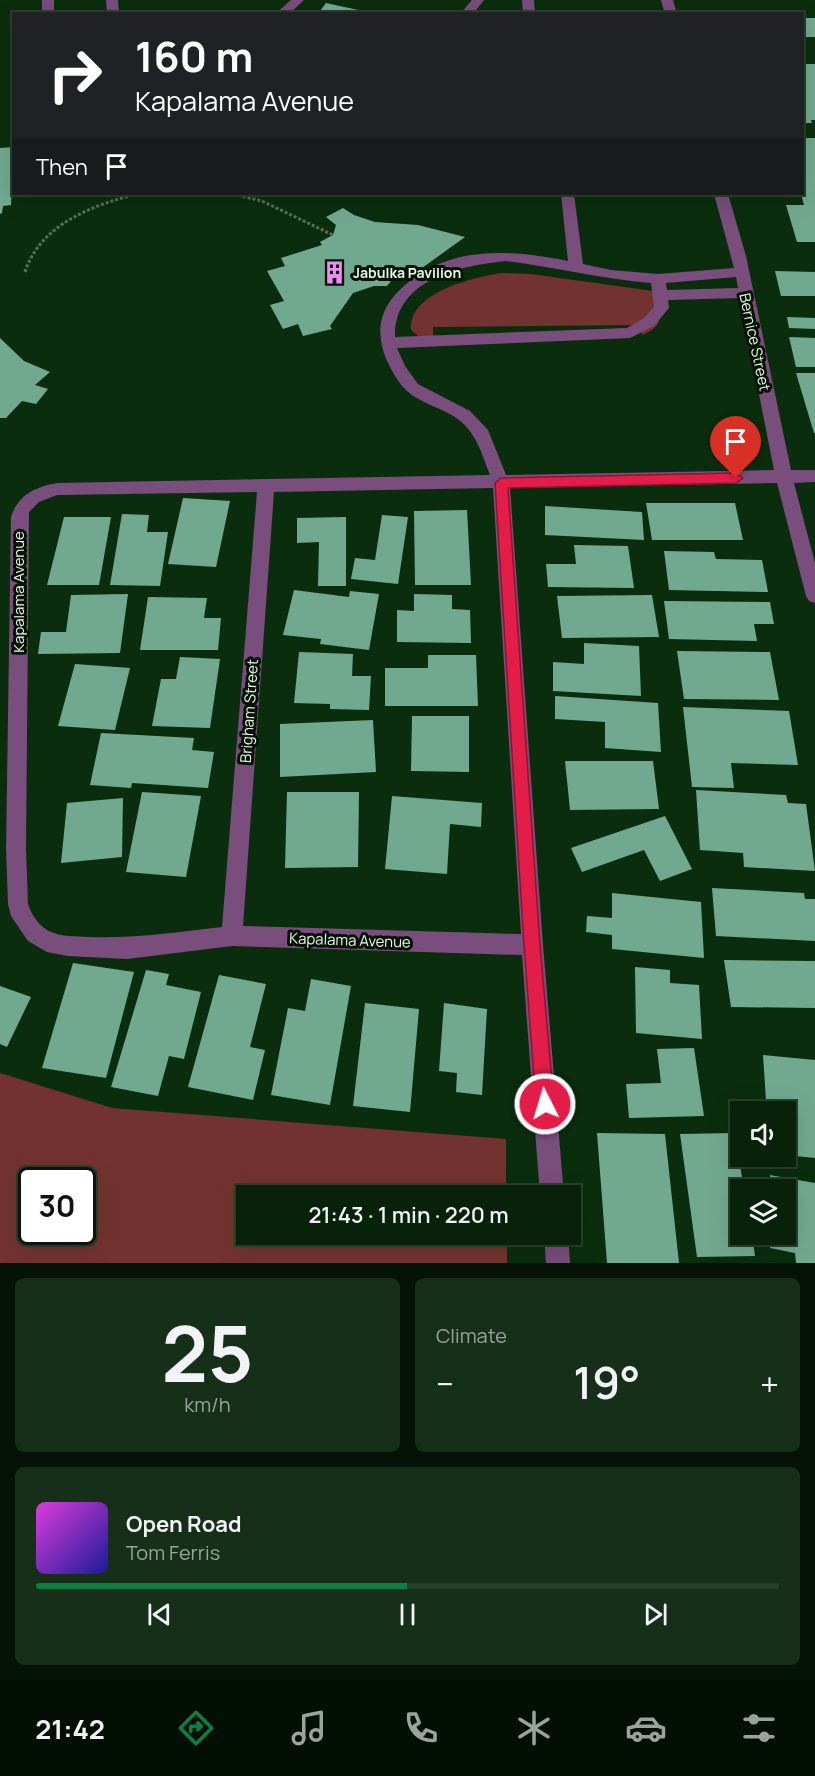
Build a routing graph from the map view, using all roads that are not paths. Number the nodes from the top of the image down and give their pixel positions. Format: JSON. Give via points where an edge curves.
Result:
{"nodes":[{"id":1,"x":298,"y":0,"type":"edge"},
{"id":2,"x":478,"y":0,"type":"edge"},
{"id":3,"x":283,"y":12,"type":"edge"},
{"id":4,"x":468,"y":12,"type":"edge"},
{"id":5,"x":567,"y":195,"type":"edge"},
{"id":6,"x":721,"y":195,"type":"edge"},
{"id":7,"x":576,"y":267,"type":"junction"},
{"id":8,"x":741,"y":272,"type":"junction"},
{"id":9,"x":658,"y":279,"type":"junction"},
{"id":10,"x":745,"y":293,"type":"junction"},
{"id":11,"x":660,"y":295,"type":"junction"},
{"id":12,"x":387,"y":343,"type":"junction"},
{"id":13,"x":815,"y":476,"type":"edge"},
{"id":14,"x":784,"y":477,"type":"junction"},
{"id":15,"x":501,"y":483,"type":"junction"},
{"id":16,"x":266,"y":486,"type":"junction"},
{"id":17,"x":815,"y":596,"type":"edge"},
{"id":18,"x":232,"y":936,"type":"junction"},
{"id":19,"x":532,"y":945,"type":"junction"},
{"id":20,"x":551,"y":1185,"type":"edge"},
{"id":21,"x":557,"y":1245,"type":"edge"},
{"id":22,"x":558,"y":1263,"type":"edge"}],
"edges":[{"from":1,"to":3,"type":"street"},
{"from":2,"to":4,"type":"street"},
{"from":5,"to":7,"type":"street"},
{"from":6,"to":8,"type":"street","name":"Bernice Street"},
{"from":7,"to":9,"type":"street"},
{"from":7,"to":12,"type":"street","via":[[506,256],[464,261],[430,274],[408,289],[394,308],[387,323]]},
{"from":8,"to":9,"type":"street"},
{"from":8,"to":10,"type":"street","name":"Bernice Street"},
{"from":9,"to":11,"type":"street"},
{"from":10,"to":11,"type":"street"},
{"from":10,"to":14,"type":"street","name":"Bernice Street"},
{"from":11,"to":12,"type":"street","via":[[662,308],[649,322],[630,333]]},
{"from":12,"to":15,"type":"street","via":[[413,388],[464,415],[482,434]]},
{"from":13,"to":14,"type":"street","name":"Kapalama Avenue"},
{"from":14,"to":15,"type":"street","name":"Kapalama Avenue"},
{"from":14,"to":17,"type":"street","name":"Bernice Street"},
{"from":15,"to":16,"type":"street","name":"Kapalama Avenue"},
{"from":15,"to":19,"type":"street"},
{"from":16,"to":18,"type":"street","name":"Brigham Street"},
{"from":16,"to":18,"type":"street","name":"Kapalama Avenue","via":[[57,489],[33,497],[19,517],[16,849],[21,916],[47,942],[68,946],[127,949]]},
{"from":18,"to":19,"type":"street","name":"Kapalama Avenue"},
{"from":19,"to":20,"type":"street"},
{"from":21,"to":22,"type":"street"}]}
